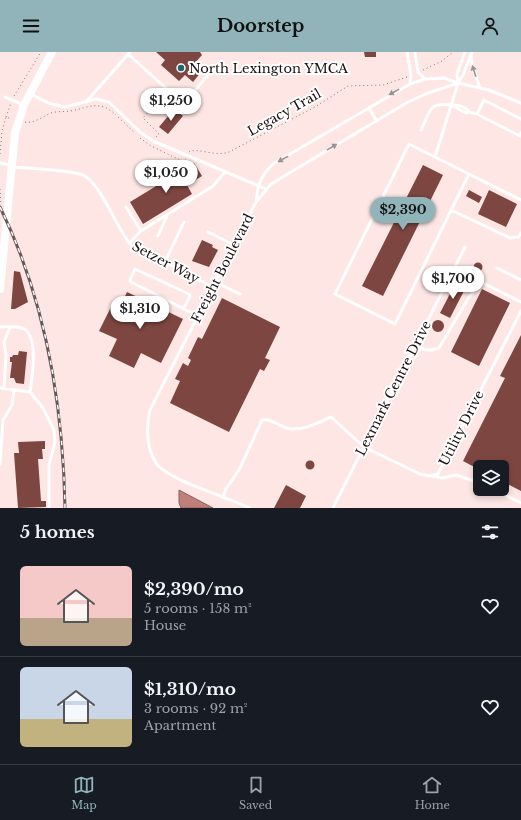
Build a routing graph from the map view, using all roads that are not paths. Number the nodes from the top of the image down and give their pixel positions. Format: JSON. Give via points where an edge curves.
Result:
{"nodes":[{"id":1,"x":52,"y":52,"type":"edge"},
{"id":2,"x":58,"y":52,"type":"edge"},
{"id":3,"x":407,"y":52,"type":"edge"},
{"id":4,"x":415,"y":52,"type":"edge"},
{"id":5,"x":465,"y":52,"type":"edge"},
{"id":6,"x":129,"y":53,"type":"edge"},
{"id":7,"x":472,"y":53,"type":"edge"},
{"id":8,"x":213,"y":69,"type":"dead end"},
{"id":9,"x":40,"y":71,"type":"junction"},
{"id":10,"x":425,"y":79,"type":"junction"},
{"id":11,"x":458,"y":83,"type":"junction"},
{"id":12,"x":410,"y":84,"type":"junction"},
{"id":13,"x":480,"y":88,"type":"junction"},
{"id":14,"x":30,"y":93,"type":"junction"},
{"id":15,"x":4,"y":97,"type":"dead end"},
{"id":16,"x":86,"y":102,"type":"junction"},
{"id":17,"x":521,"y":103,"type":"edge"},
{"id":18,"x":24,"y":105,"type":"junction"},
{"id":19,"x":451,"y":105,"type":"junction"},
{"id":20,"x":369,"y":108,"type":"junction"},
{"id":21,"x":477,"y":114,"type":"junction"},
{"id":22,"x":521,"y":119,"type":"edge"},
{"id":23,"x":376,"y":120,"type":"junction"},
{"id":24,"x":421,"y":130,"type":"dead end"},
{"id":25,"x":521,"y":133,"type":"edge"},
{"id":26,"x":435,"y":157,"type":"junction"},
{"id":27,"x":0,"y":163,"type":"edge"},
{"id":28,"x":11,"y":166,"type":"junction"},
{"id":29,"x":225,"y":172,"type":"junction"},
{"id":30,"x":469,"y":174,"type":"junction"},
{"id":31,"x":258,"y":185,"type":"junction"},
{"id":32,"x":266,"y":189,"type":"junction"},
{"id":33,"x":521,"y":200,"type":"edge"},
{"id":34,"x":256,"y":202,"type":"junction"},
{"id":35,"x":126,"y":207,"type":"dead end"},
{"id":36,"x":452,"y":210,"type":"junction"},
{"id":37,"x":168,"y":214,"type":"junction"},
{"id":38,"x":184,"y":222,"type":"dead end"},
{"id":39,"x":141,"y":231,"type":"junction"},
{"id":40,"x":208,"y":232,"type":"dead end"},
{"id":41,"x":521,"y":233,"type":"edge"},
{"id":42,"x":158,"y":236,"type":"dead end"},
{"id":43,"x":129,"y":243,"type":"junction"},
{"id":44,"x":234,"y":245,"type":"junction"},
{"id":45,"x":465,"y":247,"type":"dead end"},
{"id":46,"x":165,"y":262,"type":"junction"},
{"id":47,"x":497,"y":268,"type":"dead end"},
{"id":48,"x":521,"y":280,"type":"edge"},
{"id":49,"x":215,"y":282,"type":"junction"},
{"id":50,"x":213,"y":287,"type":"junction"},
{"id":51,"x":0,"y":289,"type":"edge"},
{"id":52,"x":240,"y":294,"type":"dead end"},
{"id":53,"x":521,"y":302,"type":"edge"},
{"id":54,"x":184,"y":308,"type":"junction"},
{"id":55,"x":521,"y":311,"type":"edge"},
{"id":56,"x":198,"y":316,"type":"junction"},
{"id":57,"x":0,"y":327,"type":"edge"},
{"id":58,"x":10,"y":327,"type":"junction"},
{"id":59,"x":414,"y":348,"type":"junction"},
{"id":60,"x":2,"y":388,"type":"edge"},
{"id":61,"x":14,"y":390,"type":"junction"},
{"id":62,"x":30,"y":392,"type":"junction"},
{"id":63,"x":364,"y":447,"type":"junction"},
{"id":64,"x":0,"y":464,"type":"edge"},
{"id":65,"x":430,"y":476,"type":"junction"},
{"id":66,"x":473,"y":480,"type":"edge"},
{"id":67,"x":507,"y":496,"type":"edge"},
{"id":68,"x":223,"y":497,"type":"junction"},
{"id":69,"x":521,"y":503,"type":"edge"},
{"id":70,"x":50,"y":508,"type":"edge"},
{"id":71,"x":250,"y":508,"type":"edge"},
{"id":72,"x":333,"y":508,"type":"edge"}],
"edges":[{"from":1,"to":9,"type":"main road"},
{"from":2,"to":9,"type":"main road"},
{"from":3,"to":12,"type":"lane"},
{"from":4,"to":10,"type":"lane","via":[[418,72]]},
{"from":5,"to":11,"type":"lane","via":[[457,74]]},
{"from":6,"to":8,"type":"lane","via":[[178,99],[184,101]]},
{"from":6,"to":16,"type":"lane"},
{"from":7,"to":11,"type":"lane"},
{"from":13,"to":7,"type":"lane","one_way":true,"via":[[472,66]]},
{"from":9,"to":14,"type":"main road"},
{"from":10,"to":11,"type":"lane","name":"Freight Boulevard","via":[[444,78]]},
{"from":10,"to":12,"type":"lane","name":"Freight Boulevard"},
{"from":11,"to":13,"type":"lane"},
{"from":11,"to":19,"type":"lane"},
{"from":11,"to":23,"type":"lane","name":"Freight Boulevard","via":[[428,93]]},
{"from":12,"to":20,"type":"lane","name":"Freight Boulevard","one_way":true},
{"from":13,"to":17,"type":"lane","via":[[505,95]]},
{"from":14,"to":16,"type":"lane","via":[[48,103],[65,107]]},
{"from":14,"to":18,"type":"main road"},
{"from":15,"to":18,"type":"lane"},
{"from":16,"to":29,"type":"lane","via":[[96,99],[109,102],[153,141]]},
{"from":18,"to":28,"type":"main road","via":[[15,133]]},
{"from":19,"to":21,"type":"lane"},
{"from":19,"to":24,"type":"lane","via":[[441,103],[432,107]]},
{"from":19,"to":26,"type":"lane"},
{"from":20,"to":23,"type":"lane"},
{"from":20,"to":31,"type":"lane","name":"Freight Boulevard","one_way":true,"via":[[273,164]]},
{"from":21,"to":22,"type":"lane","via":[[484,100]]},
{"from":21,"to":25,"type":"lane","via":[[520,136]]},
{"from":32,"to":23,"type":"lane","name":"Freight Boulevard","one_way":true},
{"from":26,"to":30,"type":"lane"},
{"from":26,"to":36,"type":"lane","via":[[409,144],[335,294],[394,324]]},
{"from":27,"to":28,"type":"lane","name":"Setzer Way"},
{"from":28,"to":43,"type":"lane","name":"Setzer Way","via":[[83,175],[98,190]]},
{"from":28,"to":51,"type":"main road"},
{"from":29,"to":31,"type":"lane"},
{"from":29,"to":37,"type":"lane","via":[[213,186]]},
{"from":30,"to":33,"type":"lane"},
{"from":30,"to":36,"type":"lane"},
{"from":31,"to":32,"type":"lane"},
{"from":31,"to":34,"type":"lane","name":"Freight Boulevard"},
{"from":32,"to":34,"type":"lane","name":"Freight Boulevard"},
{"from":34,"to":44,"type":"lane","name":"Freight Boulevard"},
{"from":35,"to":39,"type":"lane"},
{"from":36,"to":41,"type":"lane","via":[[510,238],[518,237]]},
{"from":37,"to":39,"type":"lane"},
{"from":37,"to":42,"type":"lane"},
{"from":38,"to":46,"type":"lane"},
{"from":39,"to":43,"type":"lane"},
{"from":40,"to":44,"type":"lane"},
{"from":43,"to":46,"type":"lane","name":"Setzer Way"},
{"from":44,"to":49,"type":"lane","name":"Freight Boulevard"},
{"from":45,"to":59,"type":"lane","name":"Lexmark Centre Drive"},
{"from":46,"to":50,"type":"lane","name":"Setzer Way"},
{"from":47,"to":48,"type":"lane"},
{"from":49,"to":50,"type":"lane","name":"Freight Boulevard"},
{"from":49,"to":52,"type":"lane"},
{"from":50,"to":56,"type":"lane","name":"Freight Boulevard"},
{"from":53,"to":59,"type":"lane","via":[[485,284],[480,284],[439,348]]},
{"from":54,"to":54,"type":"lane","via":[[130,281],[135,269],[189,294]]},
{"from":54,"to":56,"type":"lane"},
{"from":55,"to":65,"type":"lane","name":"Utility Drive","via":[[438,474]]},
{"from":56,"to":68,"type":"lane","name":"Freight Boulevard","via":[[150,410],[146,429],[150,449],[157,464],[168,473]]},
{"from":57,"to":58,"type":"lane"},
{"from":58,"to":60,"type":"lane","via":[[4,342],[6,355]]},
{"from":58,"to":62,"type":"lane","via":[[21,328],[29,335],[34,358]]},
{"from":59,"to":63,"type":"lane","name":"Lexmark Centre Drive"},
{"from":60,"to":61,"type":"lane"},
{"from":61,"to":62,"type":"lane"},
{"from":61,"to":64,"type":"lane","via":[[12,404],[3,420]]},
{"from":62,"to":70,"type":"lane","via":[[43,408],[54,430],[55,442],[49,465]]},
{"from":63,"to":65,"type":"lane","name":"Utility Drive","via":[[420,474]]},
{"from":63,"to":68,"type":"lane","name":"Utility Drive","via":[[331,417],[302,428],[291,429],[268,419],[262,420],[239,470]]},
{"from":63,"to":72,"type":"lane","name":"Lexmark Centre Drive"},
{"from":65,"to":66,"type":"lane","via":[[442,478],[456,474]]},
{"from":67,"to":69,"type":"lane"},
{"from":68,"to":71,"type":"lane","name":"Freight Boulevard"}]}
